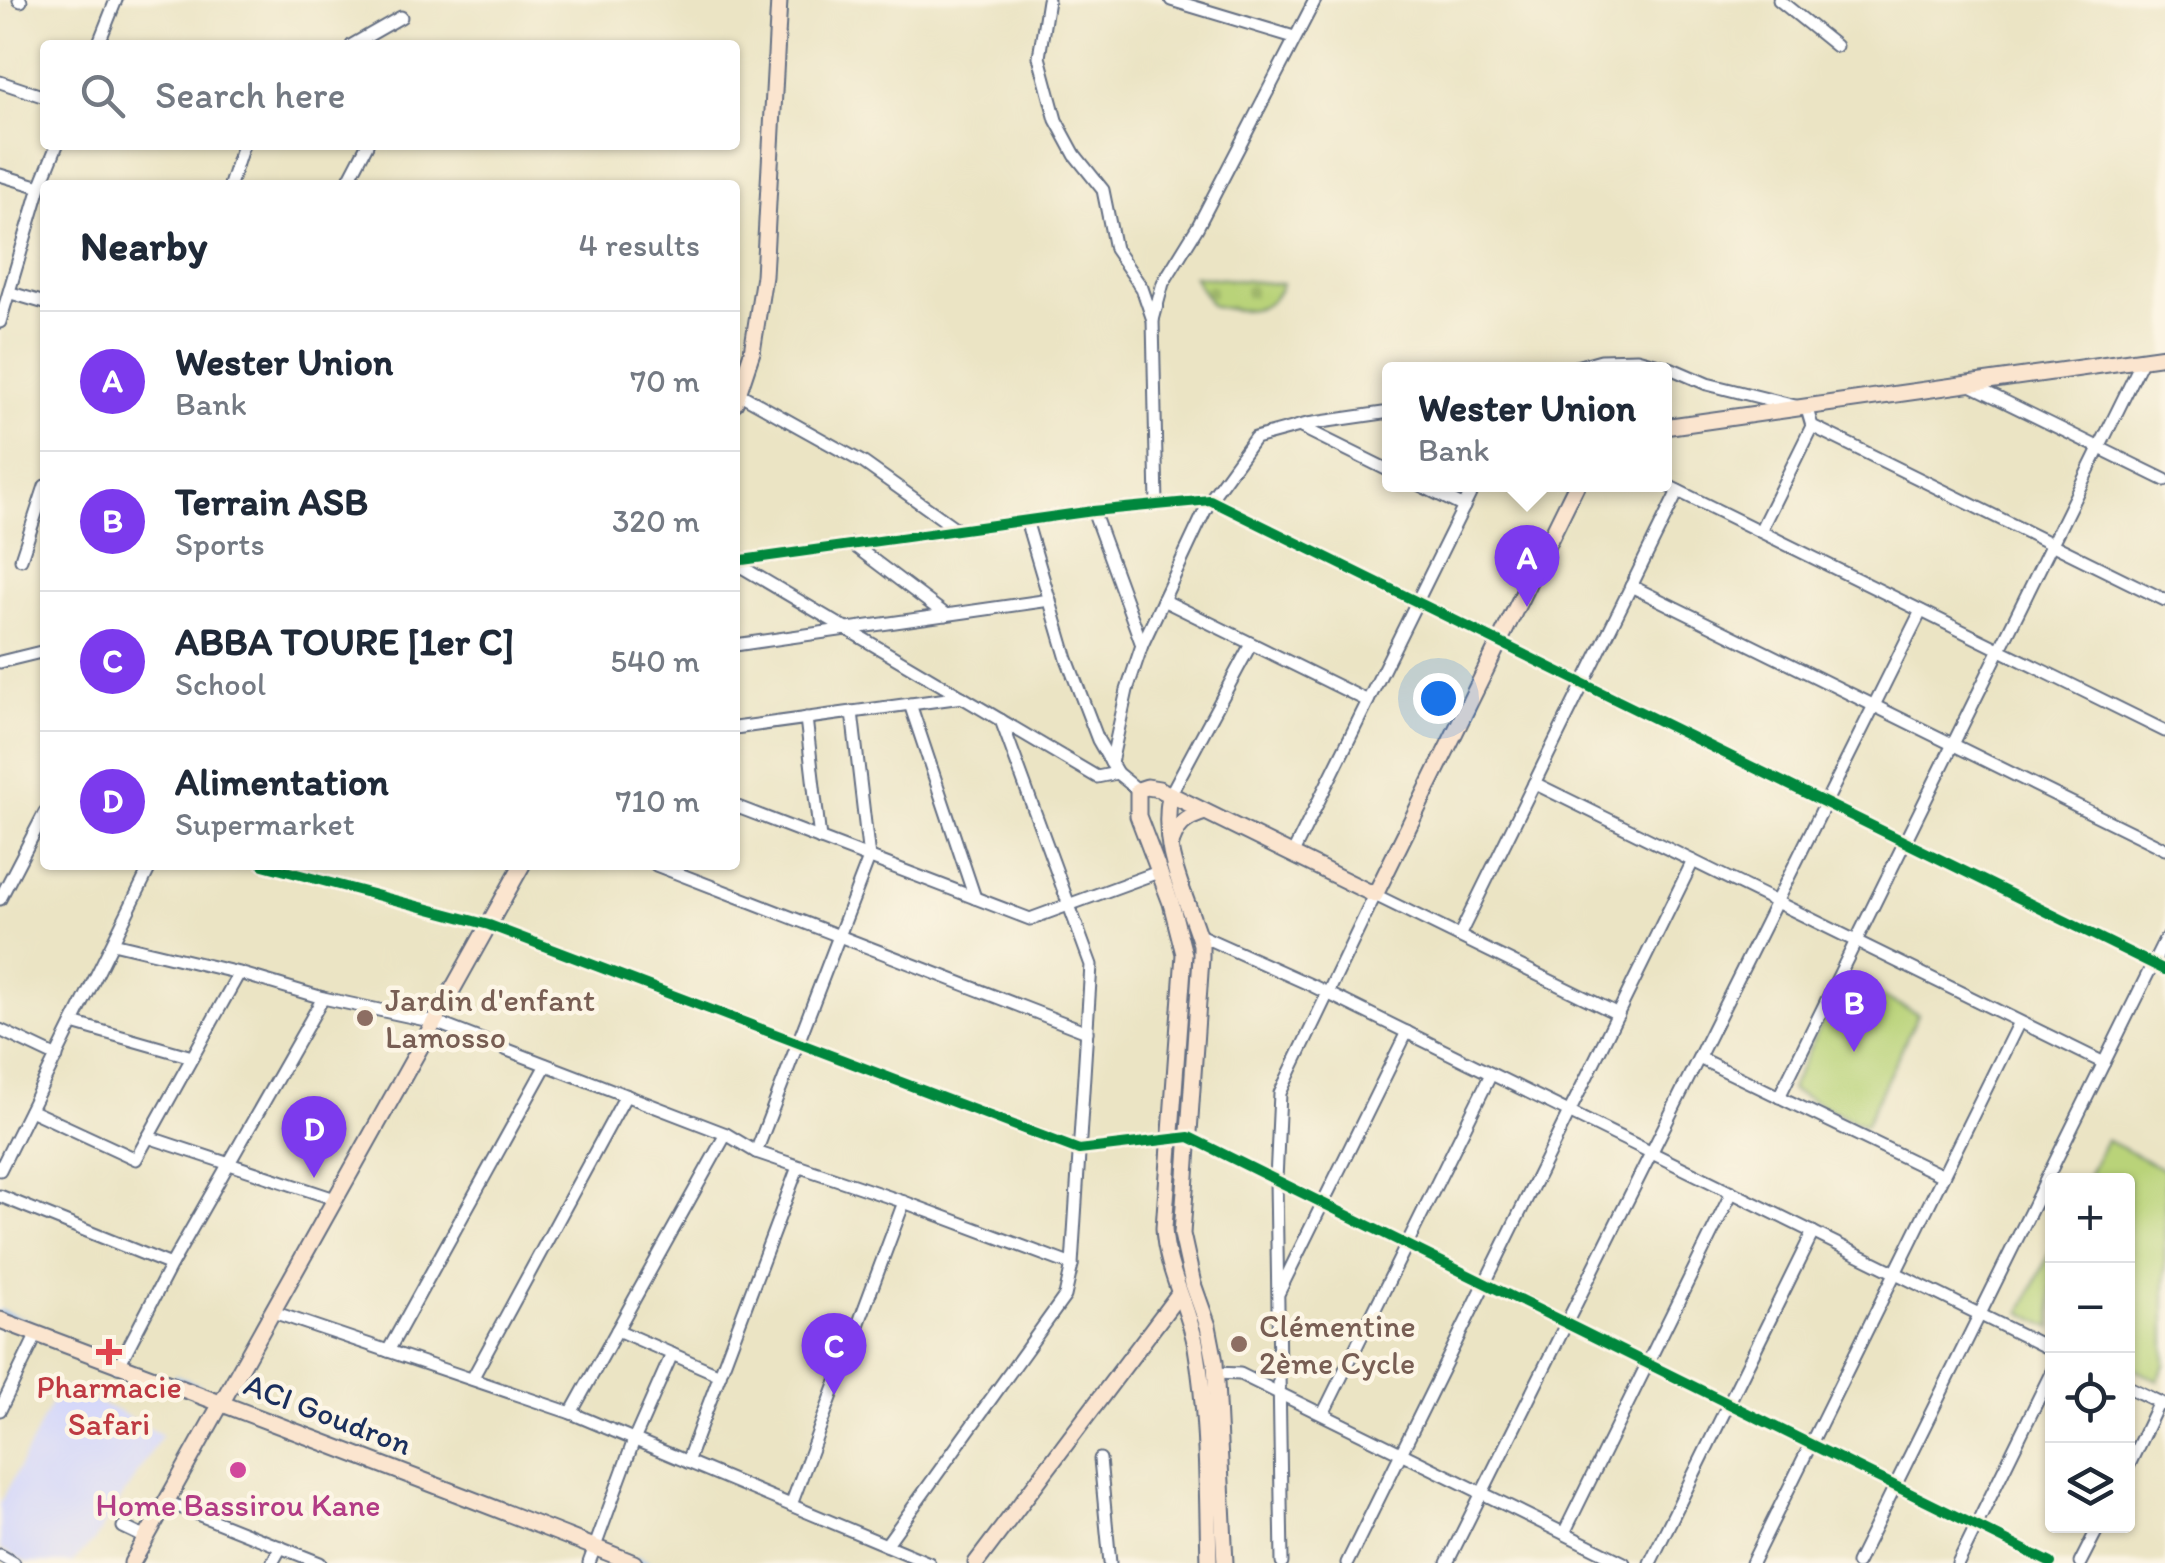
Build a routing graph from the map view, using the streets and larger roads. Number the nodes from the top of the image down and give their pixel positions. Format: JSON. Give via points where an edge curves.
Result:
{"nodes":[{"id":1,"x":116,"y":0,"type":"edge"},
{"id":2,"x":779,"y":0,"type":"edge"},
{"id":3,"x":1048,"y":0,"type":"edge"},
{"id":4,"x":1172,"y":0,"type":"edge"},
{"id":5,"x":1315,"y":0,"type":"edge"},
{"id":6,"x":1779,"y":0,"type":"edge"},
{"id":7,"x":401,"y":18,"type":"dead end"},
{"id":8,"x":1294,"y":37,"type":"junction"},
{"id":9,"x":100,"y":40,"type":"edge"},
{"id":10,"x":361,"y":40,"type":"edge"},
{"id":11,"x":1836,"y":46,"type":"dead end"},
{"id":12,"x":0,"y":82,"type":"edge"},
{"id":13,"x":40,"y":94,"type":"edge"},
{"id":14,"x":55,"y":150,"type":"edge"},
{"id":15,"x":241,"y":150,"type":"edge"},
{"id":16,"x":364,"y":150,"type":"edge"},
{"id":17,"x":0,"y":176,"type":"edge"},
{"id":18,"x":43,"y":180,"type":"edge"},
{"id":19,"x":232,"y":180,"type":"edge"},
{"id":20,"x":349,"y":180,"type":"edge"},
{"id":21,"x":40,"y":187,"type":"joint"},
{"id":22,"x":10,"y":293,"type":"junction"},
{"id":23,"x":40,"y":302,"type":"edge"},
{"id":24,"x":1154,"y":320,"type":"junction"},
{"id":25,"x":0,"y":322,"type":"edge"},
{"id":26,"x":2165,"y":356,"type":"edge"},
{"id":27,"x":2143,"y":359,"type":"junction"},
{"id":28,"x":1594,"y":362,"type":"edge"},
{"id":29,"x":1647,"y":362,"type":"edge"},
{"id":30,"x":1672,"y":369,"type":"edge"},
{"id":31,"x":1969,"y":384,"type":"junction"},
{"id":32,"x":740,"y":389,"type":"edge"},
{"id":33,"x":740,"y":400,"type":"edge"},
{"id":34,"x":1806,"y":409,"type":"junction"},
{"id":35,"x":1382,"y":413,"type":"edge"},
{"id":36,"x":1299,"y":426,"type":"junction"},
{"id":37,"x":1672,"y":426,"type":"edge"},
{"id":38,"x":1812,"y":426,"type":"junction"},
{"id":39,"x":2099,"y":447,"type":"junction"},
{"id":40,"x":1382,"y":466,"type":"edge"},
{"id":41,"x":2165,"y":480,"type":"edge"},
{"id":42,"x":1672,"y":488,"type":"edge"},
{"id":43,"x":1678,"y":491,"type":"junction"},
{"id":44,"x":1434,"y":492,"type":"edge"},
{"id":45,"x":1471,"y":492,"type":"edge"},
{"id":46,"x":1573,"y":492,"type":"edge"},
{"id":47,"x":1210,"y":500,"type":"junction"},
{"id":48,"x":40,"y":501,"type":"edge"},
{"id":49,"x":1157,"y":505,"type":"junction"},
{"id":50,"x":1464,"y":507,"type":"junction"},
{"id":51,"x":1093,"y":511,"type":"junction"},
{"id":52,"x":1026,"y":520,"type":"junction"},
{"id":53,"x":958,"y":530,"type":"junction"},
{"id":54,"x":1760,"y":532,"type":"junction"},
{"id":55,"x":852,"y":544,"type":"junction"},
{"id":56,"x":2052,"y":544,"type":"junction"},
{"id":57,"x":21,"y":559,"type":"dead end"},
{"id":58,"x":740,"y":561,"type":"edge"},
{"id":59,"x":740,"y":565,"type":"edge"},
{"id":60,"x":1632,"y":586,"type":"junction"},
{"id":61,"x":1050,"y":600,"type":"junction"},
{"id":62,"x":1163,"y":600,"type":"junction"},
{"id":63,"x":2165,"y":600,"type":"edge"},
{"id":64,"x":1417,"y":602,"type":"junction"},
{"id":65,"x":1921,"y":610,"type":"junction"},
{"id":66,"x":946,"y":615,"type":"junction"},
{"id":67,"x":844,"y":628,"type":"junction"},
{"id":68,"x":1500,"y":642,"type":"junction"},
{"id":69,"x":740,"y":644,"type":"edge"},
{"id":70,"x":1142,"y":644,"type":"junction"},
{"id":71,"x":1252,"y":644,"type":"junction"},
{"id":72,"x":2000,"y":649,"type":"junction"},
{"id":73,"x":40,"y":653,"type":"edge"},
{"id":74,"x":0,"y":662,"type":"edge"},
{"id":75,"x":1584,"y":684,"type":"junction"},
{"id":76,"x":962,"y":697,"type":"junction"},
{"id":77,"x":1368,"y":701,"type":"junction"},
{"id":78,"x":910,"y":704,"type":"junction"},
{"id":79,"x":1874,"y":706,"type":"junction"},
{"id":80,"x":852,"y":712,"type":"junction"},
{"id":81,"x":806,"y":718,"type":"junction"},
{"id":82,"x":1001,"y":720,"type":"junction"},
{"id":83,"x":740,"y":727,"type":"edge"},
{"id":84,"x":2165,"y":731,"type":"edge"},
{"id":85,"x":1952,"y":744,"type":"junction"},
{"id":86,"x":1114,"y":768,"type":"junction"},
{"id":87,"x":1534,"y":783,"type":"junction"},
{"id":88,"x":1138,"y":790,"type":"junction"},
{"id":89,"x":1170,"y":795,"type":"junction"},
{"id":90,"x":1826,"y":803,"type":"junction"},
{"id":91,"x":740,"y":808,"type":"edge"},
{"id":92,"x":1205,"y":812,"type":"junction"},
{"id":93,"x":40,"y":822,"type":"edge"},
{"id":94,"x":820,"y":839,"type":"junction"},
{"id":95,"x":1904,"y":842,"type":"junction"},
{"id":96,"x":2165,"y":849,"type":"edge"},
{"id":97,"x":1169,"y":850,"type":"junction"},
{"id":98,"x":1292,"y":856,"type":"junction"},
{"id":99,"x":869,"y":858,"type":"junction"},
{"id":100,"x":1693,"y":862,"type":"junction"},
{"id":101,"x":149,"y":870,"type":"edge"},
{"id":102,"x":282,"y":870,"type":"edge"},
{"id":103,"x":519,"y":870,"type":"edge"},
{"id":104,"x":669,"y":870,"type":"edge"},
{"id":105,"x":1160,"y":871,"type":"junction"},
{"id":106,"x":1375,"y":895,"type":"junction"},
{"id":107,"x":975,"y":898,"type":"junction"},
{"id":108,"x":0,"y":899,"type":"edge"},
{"id":109,"x":1776,"y":902,"type":"junction"},
{"id":110,"x":1070,"y":904,"type":"junction"},
{"id":111,"x":489,"y":925,"type":"junction"},
{"id":112,"x":1198,"y":934,"type":"junction"},
{"id":113,"x":839,"y":936,"type":"junction"},
{"id":114,"x":1459,"y":936,"type":"junction"},
{"id":115,"x":2165,"y":939,"type":"edge"},
{"id":116,"x":1855,"y":941,"type":"junction"},
{"id":117,"x":113,"y":942,"type":"junction"},
{"id":118,"x":2159,"y":967,"type":"edge"},
{"id":119,"x":239,"y":973,"type":"junction"},
{"id":120,"x":1326,"y":992,"type":"junction"},
{"id":121,"x":323,"y":998,"type":"junction"},
{"id":122,"x":1618,"y":1014,"type":"junction"},
{"id":123,"x":435,"y":1022,"type":"junction"},
{"id":124,"x":2019,"y":1022,"type":"junction"},
{"id":125,"x":73,"y":1023,"type":"junction"},
{"id":126,"x":0,"y":1030,"type":"edge"},
{"id":127,"x":1086,"y":1032,"type":"junction"},
{"id":128,"x":1407,"y":1032,"type":"junction"},
{"id":129,"x":799,"y":1042,"type":"junction"},
{"id":130,"x":57,"y":1056,"type":"junction"},
{"id":131,"x":192,"y":1057,"type":"junction"},
{"id":132,"x":1699,"y":1058,"type":"junction"},
{"id":133,"x":2104,"y":1063,"type":"junction"},
{"id":134,"x":546,"y":1065,"type":"junction"},
{"id":135,"x":1491,"y":1074,"type":"junction"},
{"id":136,"x":626,"y":1095,"type":"junction"},
{"id":137,"x":1778,"y":1096,"type":"junction"},
{"id":138,"x":30,"y":1110,"type":"junction"},
{"id":139,"x":1570,"y":1112,"type":"junction"},
{"id":140,"x":726,"y":1134,"type":"junction"},
{"id":141,"x":148,"y":1137,"type":"junction"},
{"id":142,"x":1189,"y":1137,"type":"junction"},
{"id":143,"x":1170,"y":1140,"type":"junction"},
{"id":144,"x":1079,"y":1150,"type":"junction"},
{"id":145,"x":756,"y":1152,"type":"junction"},
{"id":146,"x":1652,"y":1152,"type":"junction"},
{"id":147,"x":230,"y":1164,"type":"junction"},
{"id":148,"x":798,"y":1167,"type":"junction"},
{"id":149,"x":0,"y":1170,"type":"edge"},
{"id":150,"x":1943,"y":1176,"type":"junction"},
{"id":151,"x":1276,"y":1180,"type":"junction"},
{"id":152,"x":1732,"y":1192,"type":"junction"},
{"id":153,"x":0,"y":1196,"type":"edge"},
{"id":154,"x":334,"y":1199,"type":"junction"},
{"id":155,"x":904,"y":1202,"type":"junction"},
{"id":156,"x":1322,"y":1203,"type":"junction"},
{"id":157,"x":1813,"y":1232,"type":"junction"},
{"id":158,"x":1406,"y":1245,"type":"junction"},
{"id":159,"x":171,"y":1265,"type":"junction"},
{"id":160,"x":1072,"y":1266,"type":"junction"},
{"id":161,"x":1896,"y":1272,"type":"junction"},
{"id":162,"x":1193,"y":1284,"type":"junction"},
{"id":163,"x":1485,"y":1284,"type":"junction"},
{"id":164,"x":1178,"y":1295,"type":"junction"},
{"id":165,"x":1277,"y":1296,"type":"junction"},
{"id":166,"x":273,"y":1312,"type":"junction"},
{"id":167,"x":1980,"y":1314,"type":"junction"},
{"id":168,"x":0,"y":1320,"type":"edge"},
{"id":169,"x":1566,"y":1324,"type":"junction"},
{"id":170,"x":618,"y":1330,"type":"junction"},
{"id":171,"x":37,"y":1334,"type":"junction"},
{"id":172,"x":2045,"y":1346,"type":"edge"},
{"id":173,"x":388,"y":1351,"type":"junction"},
{"id":174,"x":672,"y":1354,"type":"junction"},
{"id":175,"x":1647,"y":1364,"type":"junction"},
{"id":176,"x":118,"y":1367,"type":"junction"},
{"id":177,"x":1215,"y":1373,"type":"junction"},
{"id":178,"x":720,"y":1375,"type":"junction"},
{"id":179,"x":472,"y":1380,"type":"junction"},
{"id":180,"x":2045,"y":1385,"type":"edge"},
{"id":181,"x":2135,"y":1390,"type":"edge"},
{"id":182,"x":1280,"y":1394,"type":"junction"},
{"id":183,"x":222,"y":1402,"type":"junction"},
{"id":184,"x":1729,"y":1404,"type":"junction"},
{"id":185,"x":2162,"y":1404,"type":"edge"},
{"id":186,"x":0,"y":1410,"type":"edge"},
{"id":187,"x":571,"y":1413,"type":"junction"},
{"id":188,"x":1323,"y":1414,"type":"junction"},
{"id":189,"x":634,"y":1440,"type":"junction"},
{"id":190,"x":1811,"y":1444,"type":"junction"},
{"id":191,"x":1402,"y":1453,"type":"junction"},
{"id":192,"x":2135,"y":1454,"type":"edge"},
{"id":193,"x":1100,"y":1459,"type":"dead end"},
{"id":194,"x":687,"y":1462,"type":"junction"},
{"id":195,"x":1895,"y":1486,"type":"junction"},
{"id":196,"x":1482,"y":1493,"type":"junction"},
{"id":197,"x":167,"y":1502,"type":"junction"},
{"id":198,"x":791,"y":1505,"type":"junction"},
{"id":199,"x":123,"y":1526,"type":"dead end"},
{"id":200,"x":1976,"y":1526,"type":"junction"},
{"id":201,"x":1564,"y":1533,"type":"junction"},
{"id":202,"x":2095,"y":1533,"type":"edge"},
{"id":203,"x":146,"y":1538,"type":"junction"},
{"id":204,"x":886,"y":1545,"type":"junction"},
{"id":205,"x":281,"y":1547,"type":"junction"},
{"id":206,"x":592,"y":1555,"type":"edge"},
{"id":207,"x":0,"y":1556,"type":"edge"},
{"id":208,"x":14,"y":1563,"type":"edge"},
{"id":209,"x":132,"y":1563,"type":"edge"},
{"id":210,"x":272,"y":1563,"type":"edge"},
{"id":211,"x":320,"y":1563,"type":"edge"},
{"id":212,"x":634,"y":1563,"type":"edge"},
{"id":213,"x":930,"y":1563,"type":"edge"},
{"id":214,"x":976,"y":1563,"type":"edge"},
{"id":215,"x":1110,"y":1563,"type":"edge"},
{"id":216,"x":1209,"y":1563,"type":"edge"},
{"id":217,"x":1225,"y":1563,"type":"edge"},
{"id":218,"x":1282,"y":1563,"type":"edge"},
{"id":219,"x":1347,"y":1563,"type":"edge"},
{"id":220,"x":1447,"y":1563,"type":"edge"},
{"id":221,"x":1624,"y":1563,"type":"edge"},
{"id":222,"x":1650,"y":1563,"type":"edge"},
{"id":223,"x":1752,"y":1563,"type":"edge"},
{"id":224,"x":1857,"y":1563,"type":"edge"},
{"id":225,"x":1958,"y":1563,"type":"edge"},
{"id":226,"x":2052,"y":1563,"type":"edge"},
{"id":227,"x":2080,"y":1563,"type":"edge"}],
"edges":[{"from":1,"to":9,"type":"street"},
{"from":2,"to":32,"type":"street","via":[[764,276]]},
{"from":3,"to":24,"type":"street","via":[[1039,58],[1056,120],[1103,190],[1115,249]]},
{"from":4,"to":8,"type":"street"},
{"from":5,"to":8,"type":"street"},
{"from":6,"to":11,"type":"street"},
{"from":7,"to":10,"type":"street"},
{"from":8,"to":24,"type":"street","via":[[1163,283]]},
{"from":12,"to":13,"type":"street"},
{"from":14,"to":18,"type":"street"},
{"from":15,"to":19,"type":"street"},
{"from":16,"to":20,"type":"street"},
{"from":17,"to":21,"type":"street"},
{"from":21,"to":22,"type":"street"},
{"from":22,"to":23,"type":"street"},
{"from":22,"to":25,"type":"street"},
{"from":24,"to":49,"type":"street"},
{"from":26,"to":27,"type":"street"},
{"from":27,"to":31,"type":"street"},
{"from":27,"to":39,"type":"street"},
{"from":28,"to":29,"type":"street"},
{"from":30,"to":34,"type":"street"},
{"from":31,"to":34,"type":"street"},
{"from":31,"to":39,"type":"street"},
{"from":33,"to":53,"type":"street","via":[[864,462]]},
{"from":34,"to":37,"type":"street"},
{"from":34,"to":38,"type":"street"},
{"from":35,"to":36,"type":"street"},
{"from":36,"to":40,"type":"street"},
{"from":36,"to":47,"type":"street","via":[[1256,438]]},
{"from":38,"to":54,"type":"street"},
{"from":38,"to":56,"type":"street"},
{"from":39,"to":41,"type":"street"},
{"from":39,"to":56,"type":"street"},
{"from":42,"to":43,"type":"street"},
{"from":43,"to":54,"type":"street"},
{"from":43,"to":60,"type":"street"},
{"from":44,"to":50,"type":"street"},
{"from":45,"to":50,"type":"street"},
{"from":46,"to":68,"type":"street"},
{"from":47,"to":49,"type":"street"},
{"from":47,"to":62,"type":"street"},
{"from":47,"to":64,"type":"street"},
{"from":48,"to":57,"type":"street"},
{"from":49,"to":51,"type":"street"},
{"from":50,"to":64,"type":"street"},
{"from":51,"to":52,"type":"street"},
{"from":51,"to":70,"type":"street"},
{"from":52,"to":53,"type":"street"},
{"from":52,"to":61,"type":"street"},
{"from":53,"to":55,"type":"street"},
{"from":54,"to":65,"type":"street"},
{"from":55,"to":58,"type":"street"},
{"from":55,"to":66,"type":"street"},
{"from":56,"to":63,"type":"street"},
{"from":56,"to":72,"type":"street"},
{"from":59,"to":67,"type":"street"},
{"from":60,"to":75,"type":"street"},
{"from":60,"to":79,"type":"street"},
{"from":61,"to":66,"type":"street"},
{"from":61,"to":86,"type":"street","via":[[1067,659]]},
{"from":62,"to":70,"type":"street"},
{"from":62,"to":71,"type":"street"},
{"from":64,"to":68,"type":"street"},
{"from":64,"to":77,"type":"street"},
{"from":65,"to":72,"type":"street"},
{"from":65,"to":79,"type":"street"},
{"from":66,"to":67,"type":"street"},
{"from":67,"to":69,"type":"street"},
{"from":67,"to":76,"type":"street"},
{"from":68,"to":75,"type":"street"},
{"from":68,"to":106,"type":"street"},
{"from":70,"to":86,"type":"street"},
{"from":71,"to":77,"type":"street"},
{"from":71,"to":89,"type":"street"},
{"from":72,"to":84,"type":"street"},
{"from":72,"to":85,"type":"street"},
{"from":73,"to":74,"type":"street"},
{"from":75,"to":87,"type":"street"},
{"from":75,"to":90,"type":"street"},
{"from":76,"to":78,"type":"street"},
{"from":76,"to":82,"type":"street"},
{"from":77,"to":98,"type":"street"},
{"from":78,"to":80,"type":"street"},
{"from":78,"to":107,"type":"street"},
{"from":79,"to":85,"type":"street"},
{"from":79,"to":90,"type":"street"},
{"from":80,"to":81,"type":"street"},
{"from":80,"to":99,"type":"street"},
{"from":81,"to":83,"type":"street"},
{"from":81,"to":94,"type":"street"},
{"from":82,"to":86,"type":"street","via":[[1097,777]]},
{"from":82,"to":110,"type":"street"},
{"from":85,"to":95,"type":"street"},
{"from":85,"to":96,"type":"street"},
{"from":86,"to":88,"type":"street"},
{"from":87,"to":100,"type":"street"},
{"from":87,"to":114,"type":"street"},
{"from":88,"to":89,"type":"street"},
{"from":88,"to":105,"type":"street","via":[[1138,816]]},
{"from":89,"to":92,"type":"street"},
{"from":89,"to":97,"type":"street"},
{"from":90,"to":95,"type":"street"},
{"from":90,"to":109,"type":"street"},
{"from":91,"to":94,"type":"street"},
{"from":92,"to":97,"type":"street","via":[[1174,830]]},
{"from":92,"to":98,"type":"street"},
{"from":93,"to":108,"type":"street"},
{"from":94,"to":99,"type":"street"},
{"from":95,"to":116,"type":"street"},
{"from":95,"to":118,"type":"street"},
{"from":97,"to":112,"type":"street"},
{"from":98,"to":106,"type":"street"},
{"from":99,"to":107,"type":"street"},
{"from":99,"to":113,"type":"street"},
{"from":100,"to":109,"type":"street"},
{"from":100,"to":122,"type":"street"},
{"from":101,"to":117,"type":"street"},
{"from":102,"to":111,"type":"street"},
{"from":103,"to":111,"type":"street"},
{"from":104,"to":113,"type":"street"},
{"from":105,"to":110,"type":"street"},
{"from":105,"to":143,"type":"street","via":[[1184,954]]},
{"from":106,"to":114,"type":"street"},
{"from":106,"to":120,"type":"street"},
{"from":107,"to":110,"type":"street","via":[[1030,919]]},
{"from":109,"to":116,"type":"street"},
{"from":109,"to":132,"type":"street"},
{"from":110,"to":127,"type":"street","via":[[1091,965]]},
{"from":111,"to":123,"type":"street"},
{"from":111,"to":129,"type":"street"},
{"from":112,"to":120,"type":"street"},
{"from":112,"to":142,"type":"street"},
{"from":113,"to":127,"type":"street"},
{"from":113,"to":129,"type":"street"},
{"from":114,"to":122,"type":"street"},
{"from":115,"to":118,"type":"street"},
{"from":116,"to":124,"type":"street"},
{"from":116,"to":137,"type":"street"},
{"from":117,"to":119,"type":"street"},
{"from":117,"to":125,"type":"street"},
{"from":118,"to":133,"type":"street"},
{"from":119,"to":121,"type":"street"},
{"from":119,"to":131,"type":"street"},
{"from":120,"to":128,"type":"street"},
{"from":120,"to":151,"type":"street","via":[[1280,1093]]},
{"from":121,"to":123,"type":"street"},
{"from":121,"to":147,"type":"street"},
{"from":122,"to":139,"type":"street"},
{"from":123,"to":134,"type":"street"},
{"from":123,"to":154,"type":"street"},
{"from":124,"to":133,"type":"street"},
{"from":124,"to":150,"type":"street"},
{"from":125,"to":130,"type":"street"},
{"from":125,"to":131,"type":"street"},
{"from":126,"to":130,"type":"street"},
{"from":127,"to":144,"type":"street"},
{"from":128,"to":135,"type":"street"},
{"from":128,"to":156,"type":"street"},
{"from":129,"to":144,"type":"street"},
{"from":129,"to":145,"type":"street"},
{"from":130,"to":138,"type":"street"},
{"from":131,"to":141,"type":"street"},
{"from":132,"to":137,"type":"street"},
{"from":132,"to":146,"type":"street"},
{"from":133,"to":167,"type":"street"},
{"from":134,"to":136,"type":"street"},
{"from":134,"to":173,"type":"street"},
{"from":135,"to":139,"type":"street"},
{"from":135,"to":158,"type":"street"},
{"from":136,"to":140,"type":"street"},
{"from":136,"to":179,"type":"street"},
{"from":137,"to":150,"type":"street"},
{"from":138,"to":141,"type":"street","via":[[136,1159]]},
{"from":138,"to":149,"type":"street"},
{"from":139,"to":146,"type":"street"},
{"from":139,"to":163,"type":"street"},
{"from":140,"to":145,"type":"street"},
{"from":140,"to":170,"type":"street"},
{"from":141,"to":147,"type":"street"},
{"from":142,"to":143,"type":"street"},
{"from":142,"to":151,"type":"street"},
{"from":142,"to":162,"type":"street","via":[[1182,1234]]},
{"from":143,"to":144,"type":"street"},
{"from":143,"to":164,"type":"street","via":[[1165,1244]]},
{"from":144,"to":160,"type":"street"},
{"from":145,"to":148,"type":"street"},
{"from":146,"to":152,"type":"street"},
{"from":146,"to":169,"type":"street"},
{"from":147,"to":154,"type":"street"},
{"from":147,"to":159,"type":"street"},
{"from":148,"to":155,"type":"street"},
{"from":148,"to":178,"type":"street"},
{"from":150,"to":161,"type":"street"},
{"from":151,"to":156,"type":"street"},
{"from":151,"to":165,"type":"street"},
{"from":152,"to":157,"type":"street"},
{"from":152,"to":175,"type":"street"},
{"from":153,"to":159,"type":"street"},
{"from":154,"to":166,"type":"street"},
{"from":155,"to":160,"type":"street"},
{"from":155,"to":198,"type":"street"},
{"from":156,"to":158,"type":"street"},
{"from":156,"to":165,"type":"street"},
{"from":157,"to":161,"type":"street"},
{"from":157,"to":184,"type":"street"},
{"from":158,"to":163,"type":"street"},
{"from":158,"to":188,"type":"street"},
{"from":159,"to":176,"type":"street"},
{"from":160,"to":204,"type":"street","via":[[1066,1296]]},
{"from":161,"to":167,"type":"street"},
{"from":161,"to":190,"type":"street"},
{"from":162,"to":164,"type":"street"},
{"from":162,"to":177,"type":"street"},
{"from":163,"to":169,"type":"street"},
{"from":163,"to":191,"type":"street"},
{"from":164,"to":214,"type":"street"},
{"from":164,"to":216,"type":"street","via":[[1198,1364]]},
{"from":165,"to":182,"type":"street"},
{"from":166,"to":173,"type":"street"},
{"from":166,"to":183,"type":"street"},
{"from":167,"to":172,"type":"street"},
{"from":167,"to":195,"type":"street"},
{"from":168,"to":171,"type":"street","name":"ACI Goudron"},
{"from":169,"to":175,"type":"street"},
{"from":169,"to":196,"type":"street"},
{"from":170,"to":174,"type":"street"},
{"from":170,"to":187,"type":"street"},
{"from":171,"to":176,"type":"street","name":"ACI Goudron"},
{"from":171,"to":186,"type":"street"},
{"from":173,"to":179,"type":"street"},
{"from":174,"to":178,"type":"street"},
{"from":174,"to":189,"type":"street"},
{"from":175,"to":184,"type":"street"},
{"from":175,"to":201,"type":"street"},
{"from":176,"to":183,"type":"street","name":"ACI Goudron"},
{"from":177,"to":182,"type":"street","via":[[1240,1374]]},
{"from":177,"to":217,"type":"street"},
{"from":178,"to":194,"type":"street"},
{"from":179,"to":187,"type":"street"},
{"from":180,"to":200,"type":"street"},
{"from":181,"to":185,"type":"street"},
{"from":182,"to":188,"type":"street"},
{"from":182,"to":218,"type":"street"},
{"from":183,"to":197,"type":"street"},
{"from":183,"to":206,"type":"street","name":"ACI Goudron"},
{"from":184,"to":190,"type":"street"},
{"from":184,"to":222,"type":"street"},
{"from":185,"to":192,"type":"street"},
{"from":187,"to":189,"type":"street"},
{"from":188,"to":191,"type":"street"},
{"from":189,"to":194,"type":"street"},
{"from":189,"to":206,"type":"street"},
{"from":190,"to":195,"type":"street"},
{"from":190,"to":223,"type":"street"},
{"from":191,"to":196,"type":"street"},
{"from":191,"to":219,"type":"street"},
{"from":193,"to":215,"type":"street"},
{"from":194,"to":198,"type":"street"},
{"from":195,"to":200,"type":"street"},
{"from":195,"to":224,"type":"street"},
{"from":196,"to":201,"type":"street"},
{"from":196,"to":220,"type":"street"},
{"from":197,"to":203,"type":"street"},
{"from":197,"to":205,"type":"street"},
{"from":198,"to":204,"type":"street"},
{"from":199,"to":203,"type":"street"},
{"from":200,"to":225,"type":"street"},
{"from":200,"to":226,"type":"street"},
{"from":201,"to":221,"type":"street"},
{"from":202,"to":227,"type":"street"},
{"from":203,"to":209,"type":"street"},
{"from":204,"to":213,"type":"street"},
{"from":205,"to":210,"type":"street"},
{"from":205,"to":211,"type":"street"},
{"from":206,"to":212,"type":"street","name":"ACI Goudron"},
{"from":207,"to":208,"type":"street"}]}
